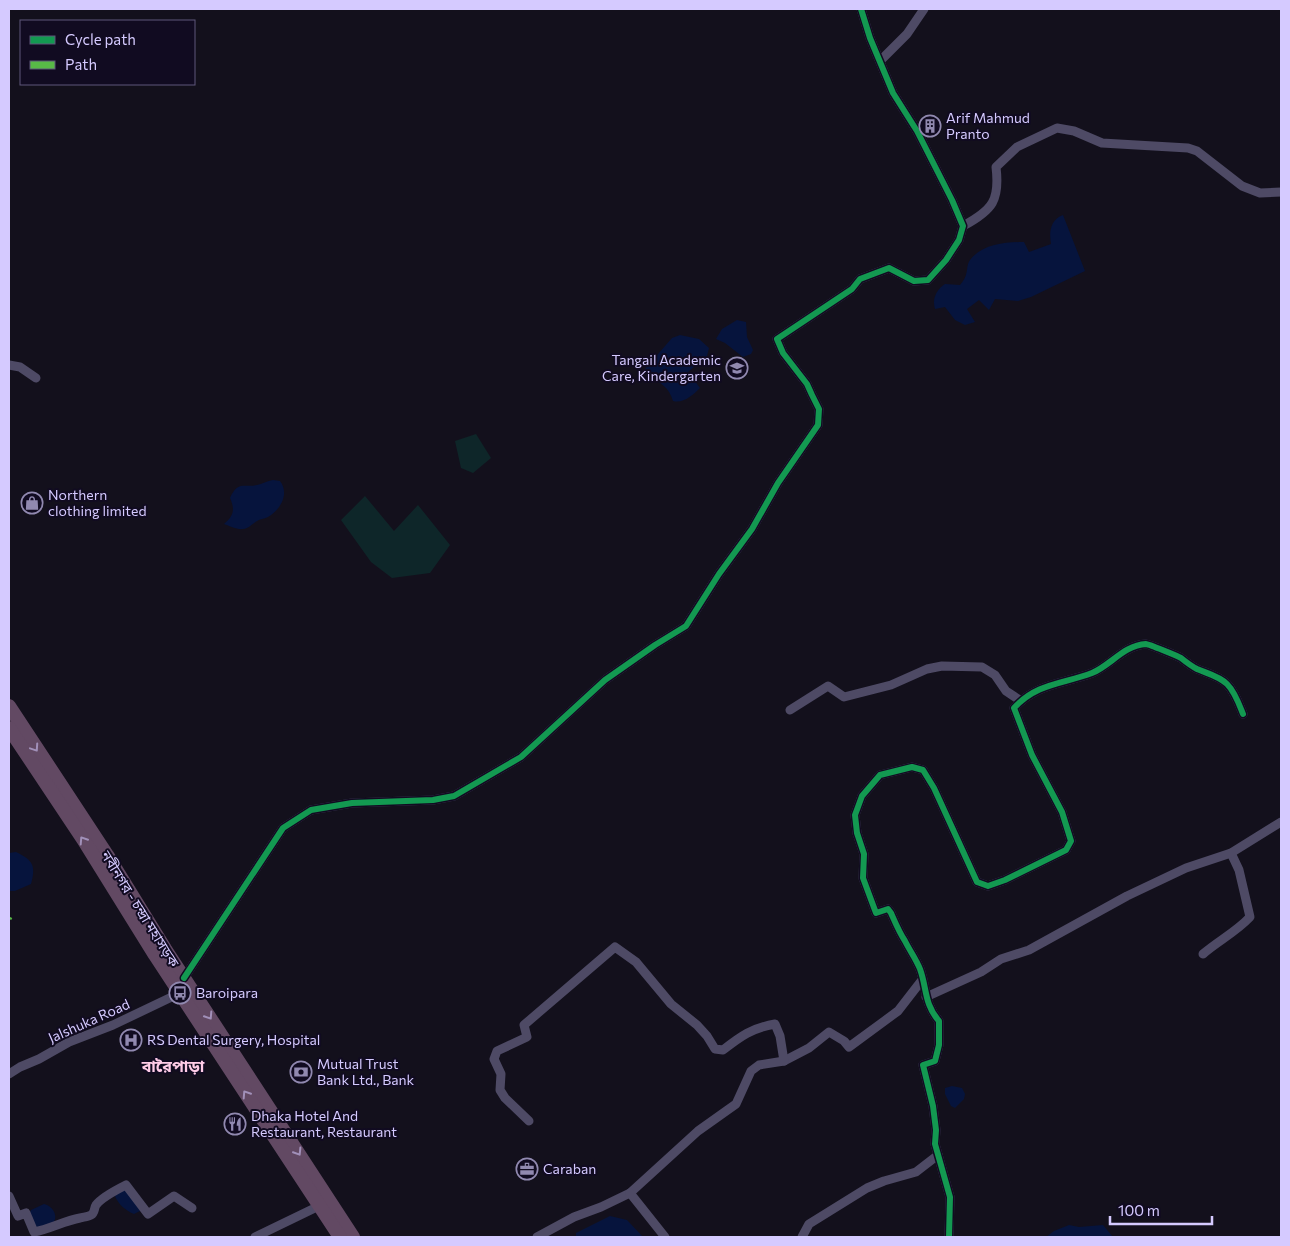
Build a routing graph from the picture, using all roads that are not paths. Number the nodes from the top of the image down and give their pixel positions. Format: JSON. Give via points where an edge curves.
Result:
{"nodes":[{"id":1,"x":861,"y":9,"type":"edge"},
{"id":2,"x":924,"y":9,"type":"edge"},
{"id":3,"x":880,"y":62,"type":"junction"},
{"id":4,"x":1281,"y":192,"type":"edge"},
{"id":5,"x":963,"y":226,"type":"junction"},
{"id":6,"x":9,"y":365,"type":"edge"},
{"id":7,"x":36,"y":378,"type":"dead end"},
{"id":8,"x":1021,"y":701,"type":"junction"},
{"id":9,"x":9,"y":709,"type":"edge"},
{"id":10,"x":790,"y":710,"type":"dead end"},
{"id":11,"x":1243,"y":714,"type":"dead end"},
{"id":12,"x":9,"y":728,"type":"edge"},
{"id":13,"x":1281,"y":822,"type":"edge"},
{"id":14,"x":1231,"y":852,"type":"junction"},
{"id":15,"x":1203,"y":954,"type":"dead end"},
{"id":16,"x":184,"y":978,"type":"junction"},
{"id":17,"x":922,"y":980,"type":"junction"},
{"id":18,"x":180,"y":993,"type":"junction"},
{"id":19,"x":926,"y":997,"type":"junction"},
{"id":20,"x":784,"y":1061,"type":"junction"},
{"id":21,"x":9,"y":1074,"type":"edge"},
{"id":22,"x":530,"y":1121,"type":"dead end"},
{"id":23,"x":938,"y":1155,"type":"junction"},
{"id":24,"x":630,"y":1193,"type":"junction"},
{"id":25,"x":9,"y":1196,"type":"edge"},
{"id":26,"x":319,"y":1206,"type":"junction"},
{"id":27,"x":192,"y":1208,"type":"dead end"},
{"id":28,"x":30,"y":1234,"type":"edge"},
{"id":29,"x":255,"y":1237,"type":"edge"},
{"id":30,"x":340,"y":1237,"type":"edge"},
{"id":31,"x":353,"y":1237,"type":"edge"},
{"id":32,"x":537,"y":1237,"type":"edge"},
{"id":33,"x":665,"y":1237,"type":"edge"},
{"id":34,"x":802,"y":1237,"type":"edge"},
{"id":35,"x":950,"y":1237,"type":"edge"}],
"edges":[{"from":1,"to":3,"type":"street"},
{"from":2,"to":3,"type":"street","via":[[907,34]]},
{"from":3,"to":5,"type":"street"},
{"from":4,"to":5,"type":"street","via":[[1260,192],[1242,186],[1197,151],[1188,148],[1102,143],[1074,131],[1057,128],[1017,147],[1000,162],[996,167],[997,189],[992,205]]},
{"from":5,"to":16,"type":"street","via":[[959,240],[928,280],[914,281],[889,268],[860,279],[852,289],[777,340],[807,384],[819,410],[818,425],[686,626],[604,680],[521,757],[454,796],[433,800],[352,803],[311,810],[283,828]]},
{"from":6,"to":7,"type":"street","via":[[20,367]]},
{"from":8,"to":10,"type":"street","via":[[1006,691],[995,675],[982,667],[942,666],[927,669],[891,686],[844,697],[828,686]]},
{"from":8,"to":11,"type":"street","via":[[1036,690],[1094,672],[1118,655],[1147,644],[1226,683]]},
{"from":8,"to":17,"type":"street","via":[[1014,708],[1032,755],[1062,812],[1071,841],[1066,850],[988,886],[977,882],[923,770],[912,767],[880,775],[862,796],[855,816],[864,854],[863,878],[876,914],[888,909],[891,912],[921,971]]},
{"from":9,"to":16,"type":"highway","name":"নবীনগর - চন্দ্রা মহাসড়ক","one_way":true,"via":[[107,855]]},
{"from":18,"to":12,"type":"highway","name":"নবীনগর - চন্দ্রা মহাসড়ক","one_way":true},
{"from":13,"to":14,"type":"street"},
{"from":14,"to":15,"type":"street","via":[[1240,870],[1250,917]]},
{"from":14,"to":19,"type":"street","via":[[1186,868],[1127,896],[1029,950],[1001,959],[981,972]]},
{"from":16,"to":31,"type":"highway","name":"নবীনগর - চন্দ্রা মহাসড়ক","one_way":true},
{"from":17,"to":19,"type":"street"},
{"from":17,"to":20,"type":"street","via":[[898,1011],[849,1047],[829,1032],[809,1048]]},
{"from":18,"to":21,"type":"street","name":"Jalshuka Road","via":[[69,1042]]},
{"from":26,"to":18,"type":"highway","name":"নবীনগর - চন্দ্রা মহাসড়ক","one_way":true},
{"from":19,"to":23,"type":"street","via":[[939,1021],[935,1061],[923,1065],[933,1106]]},
{"from":20,"to":22,"type":"street","via":[[775,1024],[751,1030],[723,1050],[716,1049],[697,1025],[671,1004],[636,962],[615,947],[524,1025],[527,1037],[497,1051],[494,1059],[502,1074],[500,1090]]},
{"from":20,"to":24,"type":"street","via":[[759,1065],[751,1070],[736,1104],[698,1131]]},
{"from":23,"to":34,"type":"street","via":[[916,1172],[867,1188],[809,1224]]},
{"from":23,"to":35,"type":"street","via":[[950,1197]]},
{"from":24,"to":32,"type":"street"},
{"from":24,"to":33,"type":"street"},
{"from":25,"to":28,"type":"street","via":[[18,1216],[26,1213]]},
{"from":26,"to":29,"type":"street"},
{"from":26,"to":30,"type":"highway","name":"নবীনগর - চন্দ্রা মহাসড়ক"},
{"from":27,"to":28,"type":"street","via":[[174,1196],[148,1214],[126,1186],[103,1199],[90,1216]]}]}
